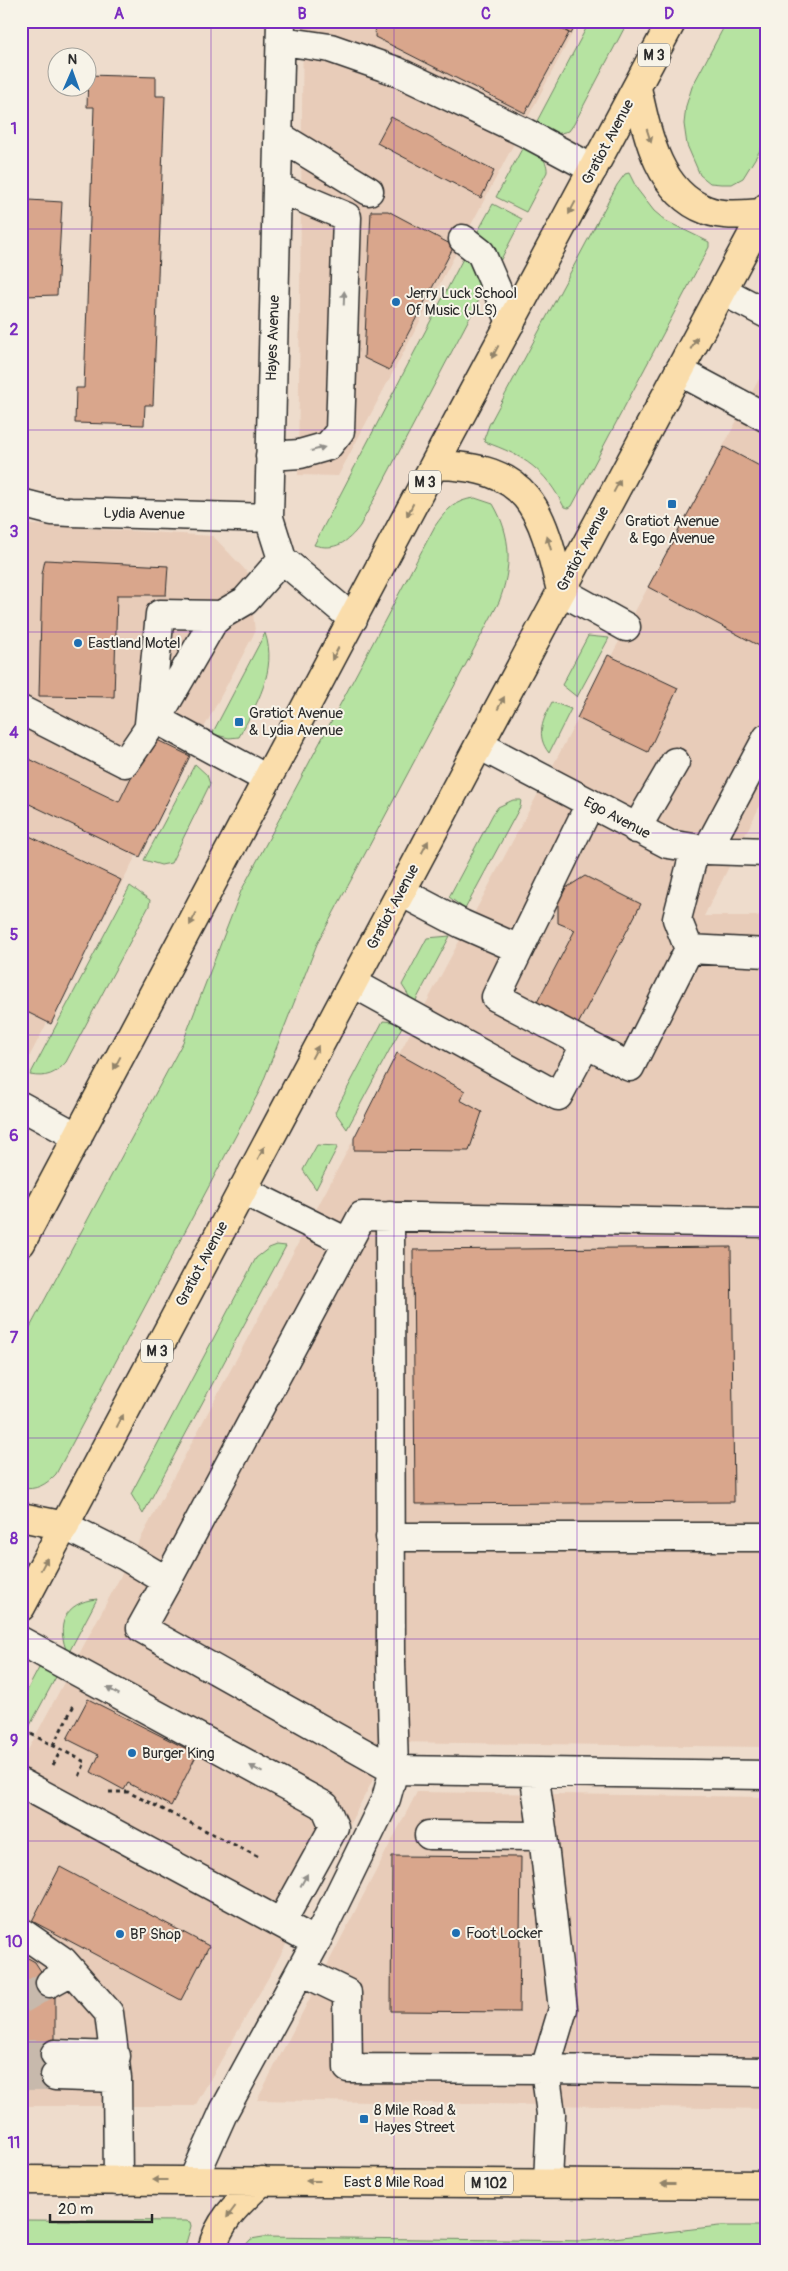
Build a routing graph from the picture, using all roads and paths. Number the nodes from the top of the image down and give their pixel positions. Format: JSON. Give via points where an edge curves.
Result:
{"nodes":[{"id":1,"x":672,"y":21,"type":"edge"},
{"id":2,"x":282,"y":31,"type":"edge"},
{"id":3,"x":637,"y":88,"type":"junction"},
{"id":4,"x":279,"y":136,"type":"junction"},
{"id":5,"x":593,"y":169,"type":"junction"},
{"id":6,"x":278,"y":188,"type":"junction"},
{"id":7,"x":369,"y":191,"type":"dead end"},
{"id":8,"x":766,"y":212,"type":"edge"},
{"id":9,"x":463,"y":239,"type":"dead end"},
{"id":10,"x":723,"y":291,"type":"junction"},
{"id":11,"x":767,"y":314,"type":"edge"},
{"id":12,"x":511,"y":322,"type":"junction"},
{"id":13,"x":679,"y":371,"type":"junction"},
{"id":14,"x":767,"y":418,"type":"edge"},
{"id":15,"x":270,"y":456,"type":"junction"},
{"id":16,"x":434,"y":465,"type":"junction"},
{"id":17,"x":21,"y":502,"type":"edge"},
{"id":18,"x":269,"y":518,"type":"junction"},
{"id":19,"x":282,"y":559,"type":"junction"},
{"id":20,"x":561,"y":591,"type":"junction"},
{"id":21,"x":221,"y":615,"type":"junction"},
{"id":22,"x":353,"y":620,"type":"junction"},
{"id":23,"x":626,"y":627,"type":"dead end"},
{"id":24,"x":21,"y":710,"type":"edge"},
{"id":25,"x":151,"y":723,"type":"junction"},
{"id":26,"x":767,"y":738,"type":"edge"},
{"id":27,"x":479,"y":744,"type":"junction"},
{"id":28,"x":675,"y":762,"type":"dead end"},
{"id":29,"x":267,"y":780,"type":"junction"},
{"id":30,"x":590,"y":804,"type":"junction"},
{"id":31,"x":636,"y":829,"type":"junction"},
{"id":32,"x":701,"y":850,"type":"junction"},
{"id":33,"x":767,"y":852,"type":"edge"},
{"id":34,"x":401,"y":892,"type":"junction"},
{"id":35,"x":519,"y":949,"type":"junction"},
{"id":36,"x":689,"y":949,"type":"junction"},
{"id":37,"x":767,"y":953,"type":"edge"},
{"id":38,"x":352,"y":983,"type":"junction"},
{"id":39,"x":586,"y":1044,"type":"junction"},
{"id":40,"x":21,"y":1106,"type":"edge"},
{"id":41,"x":78,"y":1137,"type":"junction"},
{"id":42,"x":242,"y":1190,"type":"junction"},
{"id":43,"x":29,"y":1211,"type":"edge"},
{"id":44,"x":390,"y":1216,"type":"junction"},
{"id":45,"x":767,"y":1223,"type":"edge"},
{"id":46,"x":347,"y":1242,"type":"junction"},
{"id":47,"x":21,"y":1243,"type":"edge"},
{"id":48,"x":21,"y":1517,"type":"edge"},
{"id":49,"x":65,"y":1526,"type":"junction"},
{"id":50,"x":390,"y":1537,"type":"junction"},
{"id":51,"x":767,"y":1537,"type":"edge"},
{"id":52,"x":167,"y":1581,"type":"junction"},
{"id":53,"x":21,"y":1607,"type":"edge"},
{"id":54,"x":21,"y":1640,"type":"edge"},
{"id":55,"x":78,"y":1698,"type":"dead end"},
{"id":56,"x":32,"y":1734,"type":"dead end"},
{"id":57,"x":53,"y":1745,"type":"junction"},
{"id":58,"x":394,"y":1770,"type":"junction"},
{"id":59,"x":534,"y":1772,"type":"junction"},
{"id":60,"x":767,"y":1774,"type":"edge"},
{"id":61,"x":86,"y":1781,"type":"dead end"},
{"id":62,"x":21,"y":1783,"type":"edge"},
{"id":63,"x":102,"y":1789,"type":"dead end"},
{"id":64,"x":429,"y":1835,"type":"dead end"},
{"id":65,"x":543,"y":1836,"type":"junction"},
{"id":66,"x":260,"y":1858,"type":"dead end"},
{"id":67,"x":281,"y":1923,"type":"junction"},
{"id":68,"x":21,"y":1932,"type":"edge"},
{"id":69,"x":316,"y":1942,"type":"junction"},
{"id":70,"x":301,"y":1971,"type":"junction"},
{"id":71,"x":55,"y":2065,"type":"tunnel mouth"},
{"id":72,"x":117,"y":2067,"type":"junction"},
{"id":73,"x":545,"y":2069,"type":"junction"},
{"id":74,"x":767,"y":2072,"type":"edge"},
{"id":75,"x":21,"y":2180,"type":"edge"},
{"id":76,"x":192,"y":2180,"type":"junction"},
{"id":77,"x":118,"y":2181,"type":"junction"},
{"id":78,"x":262,"y":2181,"type":"junction"},
{"id":79,"x":548,"y":2183,"type":"junction"},
{"id":80,"x":767,"y":2185,"type":"edge"},
{"id":81,"x":212,"y":2250,"type":"edge"}],
"edges":[{"from":1,"to":3,"type":"main road","name":"Gratiot Avenue","number":"M 3"},
{"from":2,"to":4,"type":"street","name":"Hayes Avenue"},
{"from":2,"to":5,"type":"street","via":[[396,71]]},
{"from":3,"to":5,"type":"main road","name":"Gratiot Avenue","number":"M 3"},
{"from":3,"to":8,"type":"main road","one_way":true,"via":[[654,152],[664,173],[690,202],[708,211],[731,215]]},
{"from":4,"to":6,"type":"street","name":"Hayes Avenue"},
{"from":4,"to":7,"type":"street"},
{"from":5,"to":12,"type":"main road","name":"Gratiot Avenue","number":"M 3","one_way":true},
{"from":6,"to":15,"type":"street","name":"Hayes Avenue"},
{"from":15,"to":6,"type":"street","one_way":true,"via":[[300,454],[328,446],[340,431],[347,217]]},
{"from":8,"to":10,"type":"main road","name":"Gratiot Avenue","number":"M 3"},
{"from":9,"to":12,"type":"street","via":[[481,253]]},
{"from":10,"to":11,"type":"street"},
{"from":13,"to":10,"type":"main road","name":"Gratiot Avenue","number":"M 3","one_way":true},
{"from":12,"to":16,"type":"main road","name":"Gratiot Avenue","number":"M 3","one_way":true},
{"from":13,"to":14,"type":"street"},
{"from":20,"to":13,"type":"main road","name":"Gratiot Avenue","number":"M 3","one_way":true},
{"from":15,"to":18,"type":"street","name":"Hayes Avenue"},
{"from":20,"to":16,"type":"main road","one_way":true,"via":[[549,541],[537,510],[517,487],[490,472],[459,465]]},
{"from":16,"to":22,"type":"main road","name":"Gratiot Avenue","number":"M 3","one_way":true},
{"from":17,"to":18,"type":"street","name":"Lydia Avenue","via":[[52,511]]},
{"from":18,"to":19,"type":"street","name":"Hayes Avenue"},
{"from":19,"to":21,"type":"street","via":[[245,601]]},
{"from":19,"to":22,"type":"street"},
{"from":20,"to":23,"type":"street"},
{"from":27,"to":20,"type":"main road","name":"Gratiot Avenue","number":"M 3","one_way":true},
{"from":21,"to":25,"type":"street"},
{"from":21,"to":25,"type":"street","via":[[160,614]]},
{"from":22,"to":29,"type":"main road","name":"Gratiot Avenue","number":"M 3","one_way":true},
{"from":24,"to":25,"type":"street","via":[[125,762]]},
{"from":25,"to":29,"type":"street"},
{"from":26,"to":32,"type":"street"},
{"from":27,"to":30,"type":"street","name":"Ego Avenue"},
{"from":34,"to":27,"type":"main road","name":"Gratiot Avenue","number":"M 3","one_way":true},
{"from":28,"to":31,"type":"street"},
{"from":29,"to":41,"type":"main road","name":"Gratiot Avenue","number":"M 3","one_way":true},
{"from":30,"to":31,"type":"street","name":"Ego Avenue"},
{"from":30,"to":35,"type":"street"},
{"from":31,"to":32,"type":"street","name":"Ego Avenue","via":[[668,844]]},
{"from":32,"to":33,"type":"street","name":"Ego Avenue"},
{"from":32,"to":36,"type":"street","via":[[678,919]]},
{"from":34,"to":35,"type":"street"},
{"from":34,"to":38,"type":"main road","name":"Gratiot Avenue","number":"M 3"},
{"from":35,"to":39,"type":"street","via":[[496,997]]},
{"from":36,"to":37,"type":"street"},
{"from":36,"to":39,"type":"street","via":[[630,1067]]},
{"from":38,"to":39,"type":"street","via":[[558,1096]]},
{"from":42,"to":38,"type":"main road","name":"Gratiot Avenue","number":"M 3","one_way":true},
{"from":40,"to":41,"type":"street"},
{"from":41,"to":43,"type":"main road","name":"Gratiot Avenue","number":"M 3"},
{"from":42,"to":46,"type":"street"},
{"from":49,"to":42,"type":"main road","name":"Gratiot Avenue","number":"M 3","one_way":true},
{"from":43,"to":47,"type":"main road","name":"Gratiot Avenue","number":"M 3"},
{"from":44,"to":45,"type":"street"},
{"from":44,"to":46,"type":"street","via":[[362,1216]]},
{"from":44,"to":50,"type":"street"},
{"from":46,"to":52,"type":"street"},
{"from":48,"to":49,"type":"main road"},
{"from":49,"to":52,"type":"street"},
{"from":53,"to":49,"type":"main road","name":"Gratiot Avenue","number":"M 3","one_way":true},
{"from":50,"to":51,"type":"street"},
{"from":50,"to":58,"type":"street"},
{"from":52,"to":58,"type":"street","via":[[142,1628]]},
{"from":67,"to":54,"type":"street","one_way":true,"via":[[334,1827],[326,1806]]},
{"from":55,"to":57,"type":"path"},
{"from":56,"to":57,"type":"path"},
{"from":57,"to":61,"type":"path","via":[[85,1762],[78,1777]]},
{"from":58,"to":59,"type":"street"},
{"from":58,"to":69,"type":"street","via":[[386,1799]]},
{"from":59,"to":60,"type":"street"},
{"from":59,"to":65,"type":"street"},
{"from":62,"to":67,"type":"street"},
{"from":63,"to":66,"type":"path","via":[[110,1793],[128,1792]]},
{"from":64,"to":65,"type":"street"},
{"from":65,"to":73,"type":"street","via":[[563,2009]]},
{"from":67,"to":69,"type":"street"},
{"from":68,"to":72,"type":"street","via":[[62,1961],[61,1977],[109,2013]]},
{"from":69,"to":70,"type":"street"},
{"from":70,"to":73,"type":"street","via":[[347,1993],[348,2068]]},
{"from":70,"to":76,"type":"street","via":[[224,2110]]},
{"from":71,"to":72,"type":"street"},
{"from":72,"to":77,"type":"street"},
{"from":73,"to":74,"type":"street"},
{"from":73,"to":79,"type":"street","via":[[551,2114]]},
{"from":75,"to":77,"type":"main road","name":"East 8 Mile Road","number":"M 102"},
{"from":76,"to":77,"type":"main road","name":"East 8 Mile Road","number":"M 102","one_way":true},
{"from":76,"to":78,"type":"main road","name":"East 8 Mile Road","number":"M 102"},
{"from":79,"to":78,"type":"main road","name":"East 8 Mile Road","number":"M 102","one_way":true},
{"from":78,"to":81,"type":"main road","one_way":true,"via":[[220,2227]]},
{"from":80,"to":79,"type":"main road","name":"East 8 Mile Road","number":"M 102","one_way":true}]}
